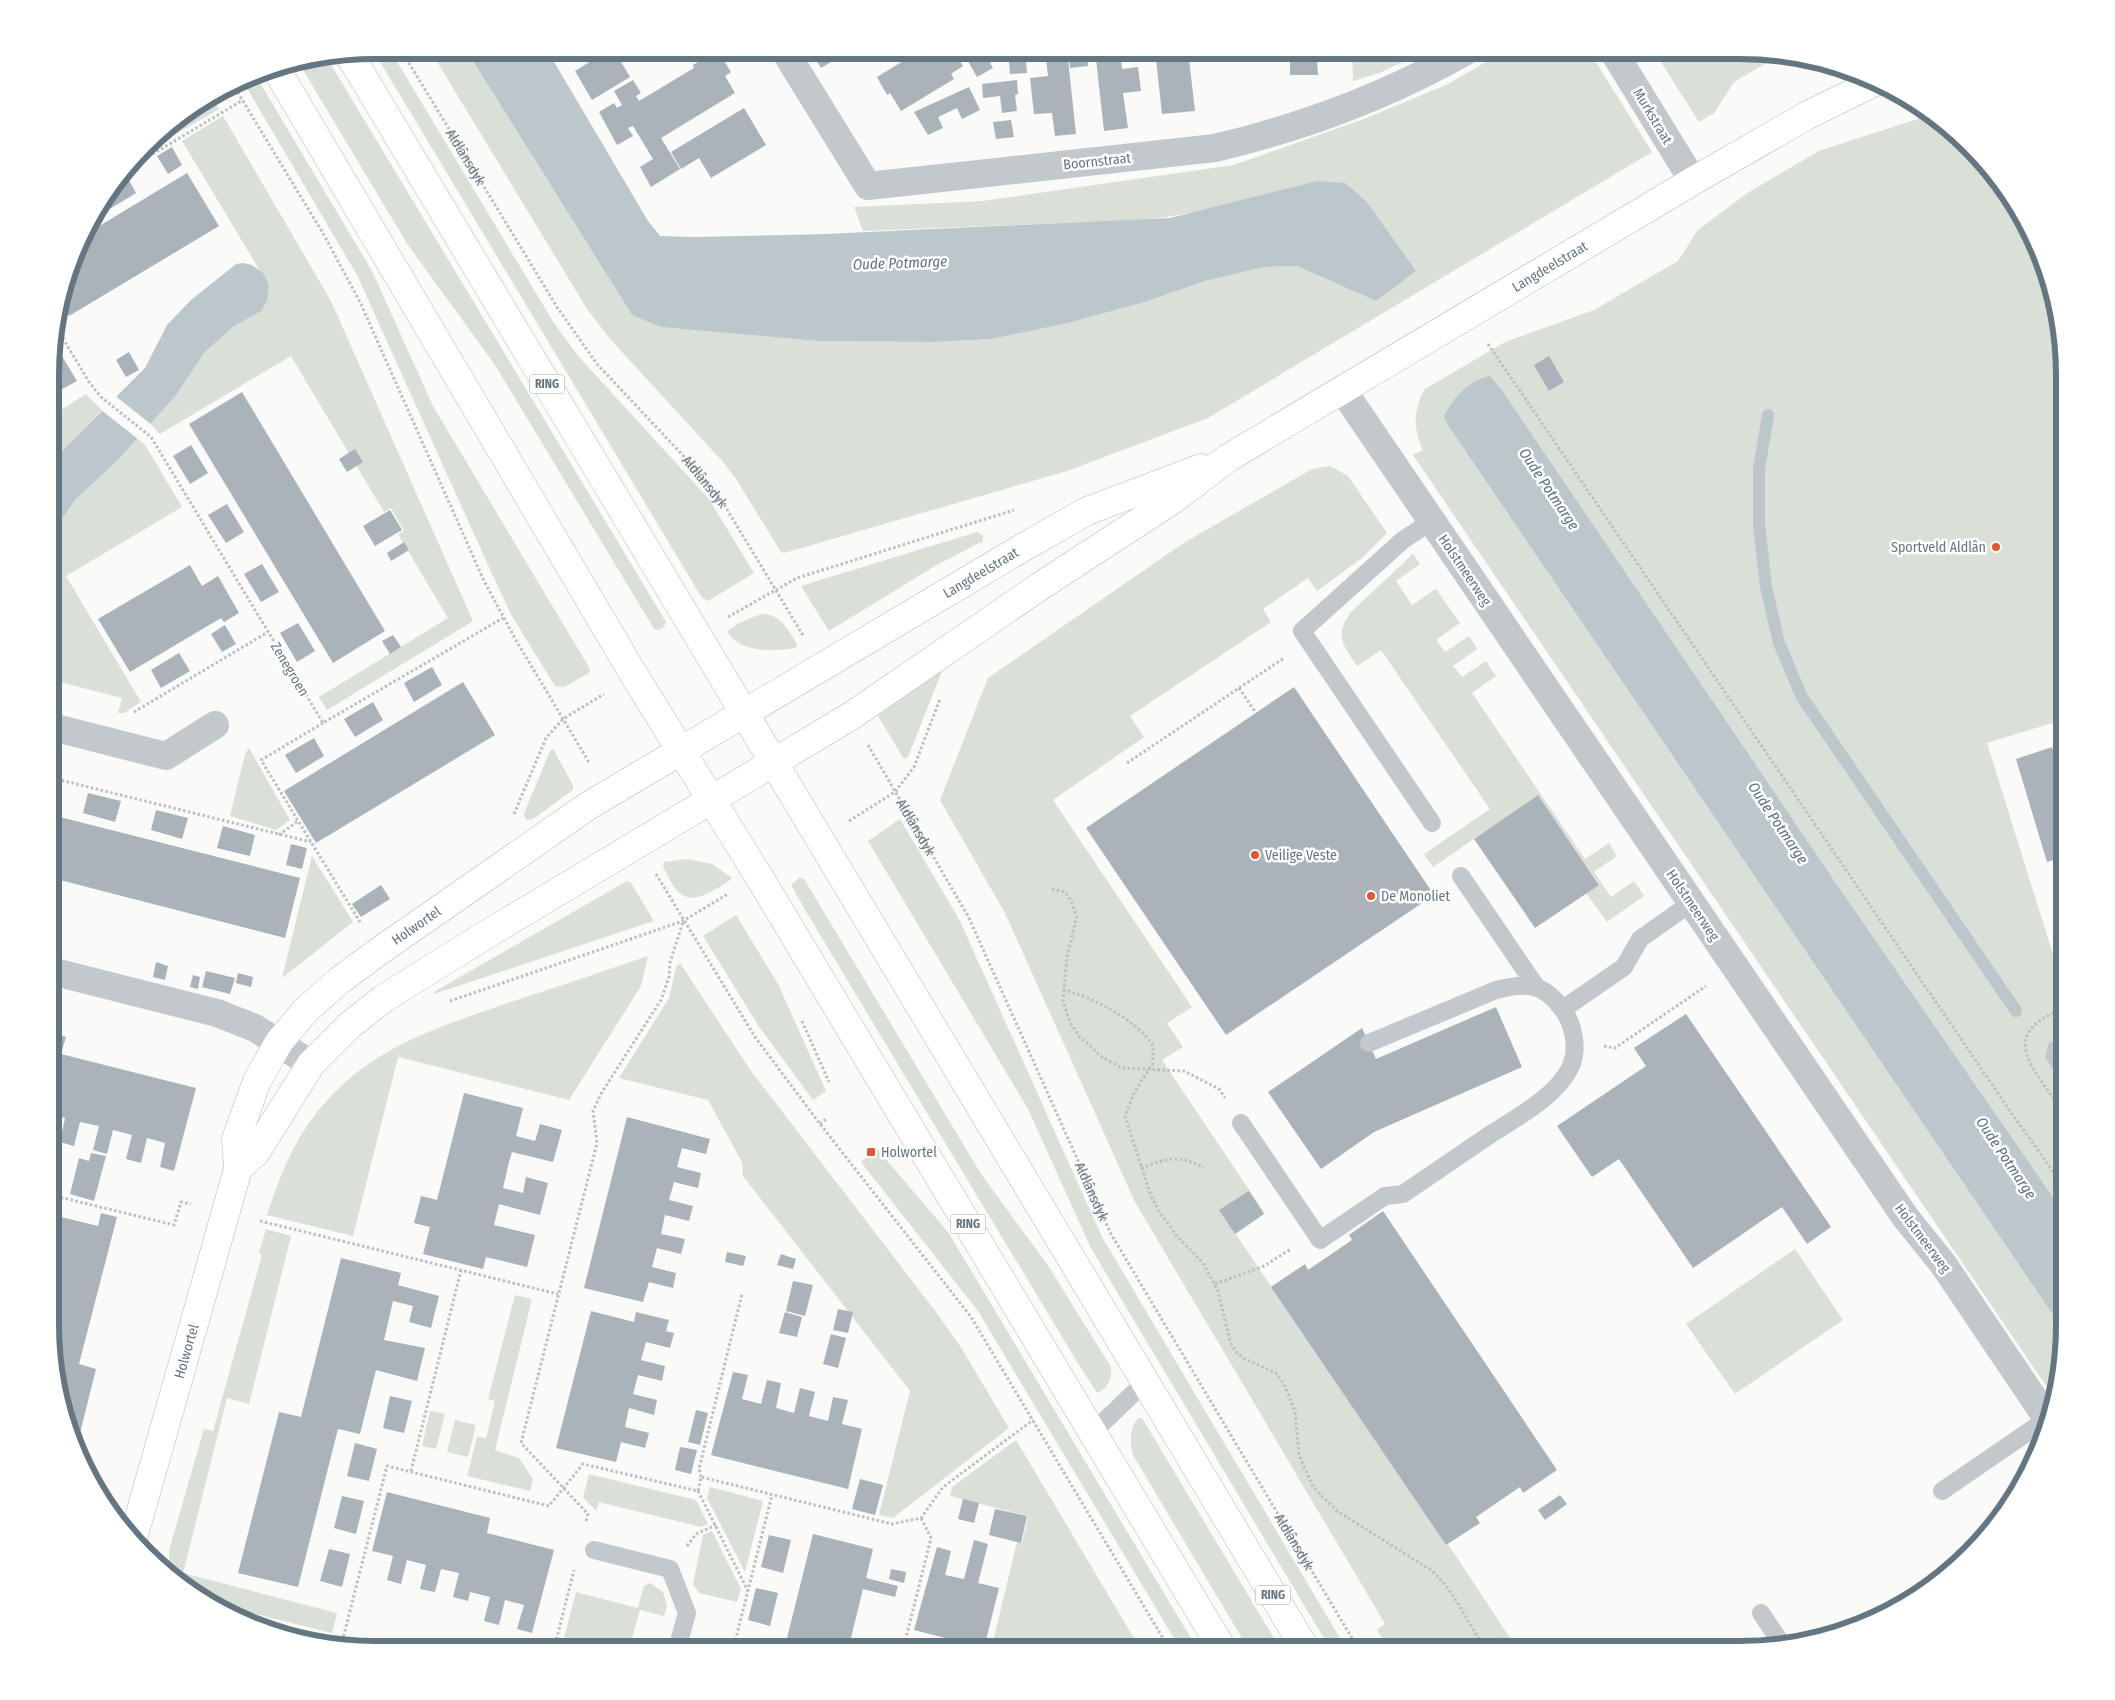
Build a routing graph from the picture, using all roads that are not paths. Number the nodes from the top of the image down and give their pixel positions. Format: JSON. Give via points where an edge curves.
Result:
{"nodes":[{"id":1,"x":352,"y":59,"type":"edge"},
{"id":2,"x":790,"y":59,"type":"edge"},
{"id":3,"x":1451,"y":59,"type":"edge"},
{"id":4,"x":1618,"y":59,"type":"edge"},
{"id":5,"x":279,"y":74,"type":"edge"},
{"id":6,"x":1867,"y":86,"type":"edge"},
{"id":7,"x":1693,"y":181,"type":"junction"},
{"id":8,"x":1342,"y":389,"type":"junction"},
{"id":9,"x":1228,"y":458,"type":"junction"},
{"id":10,"x":1432,"y":521,"type":"junction"},
{"id":11,"x":745,"y":713,"type":"junction"},
{"id":12,"x":215,"y":725,"type":"dead end"},
{"id":13,"x":59,"y":729,"type":"edge"},
{"id":14,"x":681,"y":751,"type":"junction"},
{"id":15,"x":775,"y":763,"type":"junction"},
{"id":16,"x":711,"y":800,"type":"junction"},
{"id":17,"x":1432,"y":823,"type":"dead end"},
{"id":18,"x":1461,"y":876,"type":"dead end"},
{"id":19,"x":1691,"y":903,"type":"junction"},
{"id":20,"x":59,"y":973,"type":"edge"},
{"id":21,"x":1536,"y":988,"type":"junction"},
{"id":22,"x":1563,"y":1009,"type":"junction"},
{"id":23,"x":279,"y":1042,"type":"junction"},
{"id":24,"x":1369,"y":1043,"type":"dead end"},
{"id":25,"x":311,"y":1064,"type":"junction"},
{"id":26,"x":1241,"y":1123,"type":"road end"},
{"id":27,"x":238,"y":1169,"type":"junction"},
{"id":28,"x":1144,"y":1383,"type":"junction"},
{"id":29,"x":2043,"y":1413,"type":"edge"},
{"id":30,"x":2040,"y":1424,"type":"edge"},
{"id":31,"x":1093,"y":1432,"type":"junction"},
{"id":32,"x":1942,"y":1490,"type":"dead end"},
{"id":33,"x":135,"y":1531,"type":"edge"},
{"id":34,"x":594,"y":1550,"type":"dead end"},
{"id":35,"x":1761,"y":1613,"type":"dead end"},
{"id":36,"x":1778,"y":1639,"type":"edge"},
{"id":37,"x":679,"y":1641,"type":"edge"},
{"id":38,"x":1218,"y":1641,"type":"edge"},
{"id":39,"x":1301,"y":1641,"type":"edge"}],
"edges":[{"from":1,"to":11,"type":"main road","number":"RING"},
{"from":2,"to":3,"type":"street","name":"Boornstraat","via":[[868,186],[1216,148],[1272,135],[1324,117],[1417,79]]},
{"from":4,"to":7,"type":"street","name":"Murkstraat"},
{"from":5,"to":14,"type":"main road","number":"RING"},
{"from":6,"to":7,"type":"main road","name":"Langdeelstraat","via":[[1806,116]]},
{"from":7,"to":8,"type":"main road","name":"Langdeelstraat"},
{"from":8,"to":9,"type":"main road","name":"Langdeelstraat"},
{"from":8,"to":10,"type":"street","name":"Holstmeerweg"},
{"from":9,"to":11,"type":"main road","name":"Langdeelstraat","via":[[1087,511]]},
{"from":9,"to":15,"type":"main road","name":"Langdeelstraat","via":[[1174,499],[851,716]]},
{"from":10,"to":17,"type":"lane","via":[[1404,540],[1302,631]]},
{"from":10,"to":19,"type":"street","name":"Holstmeerweg"},
{"from":11,"to":14,"type":"main road","name":"Holwortel"},
{"from":11,"to":15,"type":"main road","number":"RING"},
{"from":12,"to":13,"type":"street","via":[[166,756]]},
{"from":14,"to":16,"type":"main road","number":"RING"},
{"from":14,"to":23,"type":"main road","name":"Holwortel","via":[[588,806],[378,952],[306,1010]]},
{"from":15,"to":16,"type":"main road","name":"Langdeelstraat"},
{"from":15,"to":28,"type":"main road","number":"RING"},
{"from":16,"to":25,"type":"main road","name":"Holwortel","via":[[383,999],[350,1024]]},
{"from":16,"to":31,"type":"main road","number":"RING"},
{"from":18,"to":21,"type":"lane"},
{"from":19,"to":22,"type":"lane","via":[[1640,938],[1624,967]]},
{"from":19,"to":29,"type":"street","name":"Holstmeerweg"},
{"from":20,"to":23,"type":"street","via":[[217,1013],[255,1028]]},
{"from":21,"to":22,"type":"lane","via":[[1551,994]]},
{"from":21,"to":24,"type":"lane","via":[[1518,984],[1496,990]]},
{"from":22,"to":26,"type":"lane","via":[[1571,1026],[1575,1049],[1572,1066],[1561,1083],[1529,1109],[1403,1194],[1385,1196],[1320,1240]]},
{"from":23,"to":25,"type":"street"},
{"from":23,"to":27,"type":"main road","name":"Holwortel","via":[[257,1081],[236,1139]]},
{"from":25,"to":27,"type":"main road","name":"Holwortel","via":[[256,1152]]},
{"from":27,"to":33,"type":"main road","name":"Holwortel"},
{"from":28,"to":31,"type":"lane"},
{"from":28,"to":39,"type":"main road","number":"RING"},
{"from":30,"to":32,"type":"lane"},
{"from":31,"to":38,"type":"main road","number":"RING"},
{"from":34,"to":37,"type":"lane","via":[[670,1569],[687,1613]]},
{"from":35,"to":36,"type":"lane"}]}
